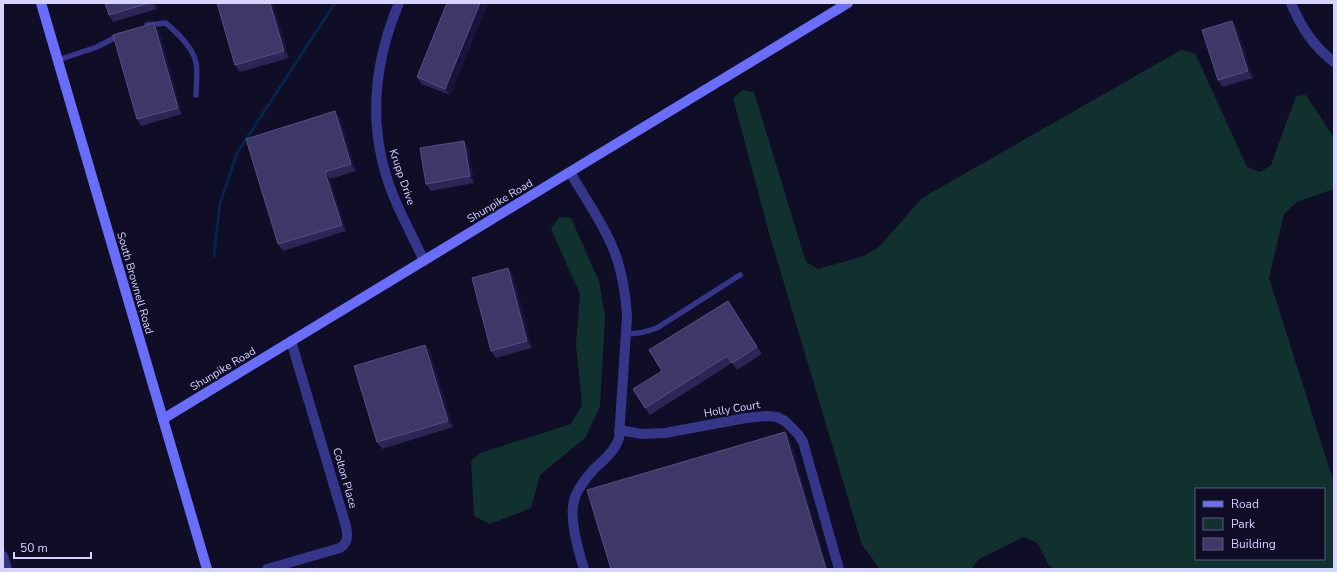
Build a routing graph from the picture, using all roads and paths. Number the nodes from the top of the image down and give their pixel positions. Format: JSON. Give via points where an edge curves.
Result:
{"nodes":[{"id":1,"x":41,"y":3,"type":"edge"},
{"id":2,"x":399,"y":3,"type":"edge"},
{"id":3,"x":848,"y":3,"type":"edge"},
{"id":4,"x":1291,"y":3,"type":"edge"},
{"id":5,"x":142,"y":27,"type":"edge"},
{"id":6,"x":123,"y":34,"type":"edge"},
{"id":7,"x":58,"y":60,"type":"junction"},
{"id":8,"x":1334,"y":62,"type":"edge"},
{"id":9,"x":196,"y":95,"type":"dead end"},
{"id":10,"x":570,"y":172,"type":"junction"},
{"id":11,"x":424,"y":261,"type":"junction"},
{"id":12,"x":740,"y":275,"type":"dead end"},
{"id":13,"x":626,"y":334,"type":"junction"},
{"id":14,"x":291,"y":341,"type":"junction"},
{"id":15,"x":163,"y":419,"type":"junction"},
{"id":16,"x":619,"y":430,"type":"junction"},
{"id":17,"x":3,"y":556,"type":"edge"},
{"id":18,"x":7,"y":569,"type":"edge"},
{"id":19,"x":207,"y":569,"type":"edge"},
{"id":20,"x":267,"y":569,"type":"edge"},
{"id":21,"x":584,"y":569,"type":"edge"},
{"id":22,"x":839,"y":569,"type":"edge"}],
"edges":[{"from":1,"to":7,"type":"street","name":"South Brownell Road"},
{"from":2,"to":11,"type":"street","name":"Krupp Drive","via":[[387,34],[380,65],[376,100],[377,131],[382,160],[393,195]]},
{"from":3,"to":10,"type":"street","name":"Shunpike Road"},
{"from":4,"to":8,"type":"street","via":[[1309,38]]},
{"from":5,"to":9,"type":"lane","via":[[166,23],[189,48],[196,63]]},
{"from":6,"to":7,"type":"lane","via":[[97,47]]},
{"from":7,"to":15,"type":"street","name":"South Brownell Road"},
{"from":10,"to":11,"type":"street","name":"Shunpike Road"},
{"from":10,"to":13,"type":"street","via":[[617,258],[626,297]]},
{"from":11,"to":14,"type":"street","name":"Shunpike Road"},
{"from":12,"to":13,"type":"lane","via":[[657,328],[642,333]]},
{"from":13,"to":16,"type":"street"},
{"from":14,"to":15,"type":"street","name":"Shunpike Road"},
{"from":14,"to":20,"type":"street","name":"Colton Place","via":[[347,537],[346,543],[340,548]]},
{"from":15,"to":19,"type":"street","name":"South Brownell Road"},
{"from":16,"to":21,"type":"street","via":[[616,446],[584,481],[575,498],[575,537]]},
{"from":16,"to":22,"type":"street","name":"Holly Court","via":[[642,434],[665,432],[757,416],[777,417],[785,421],[803,442]]},
{"from":17,"to":18,"type":"street"}]}
